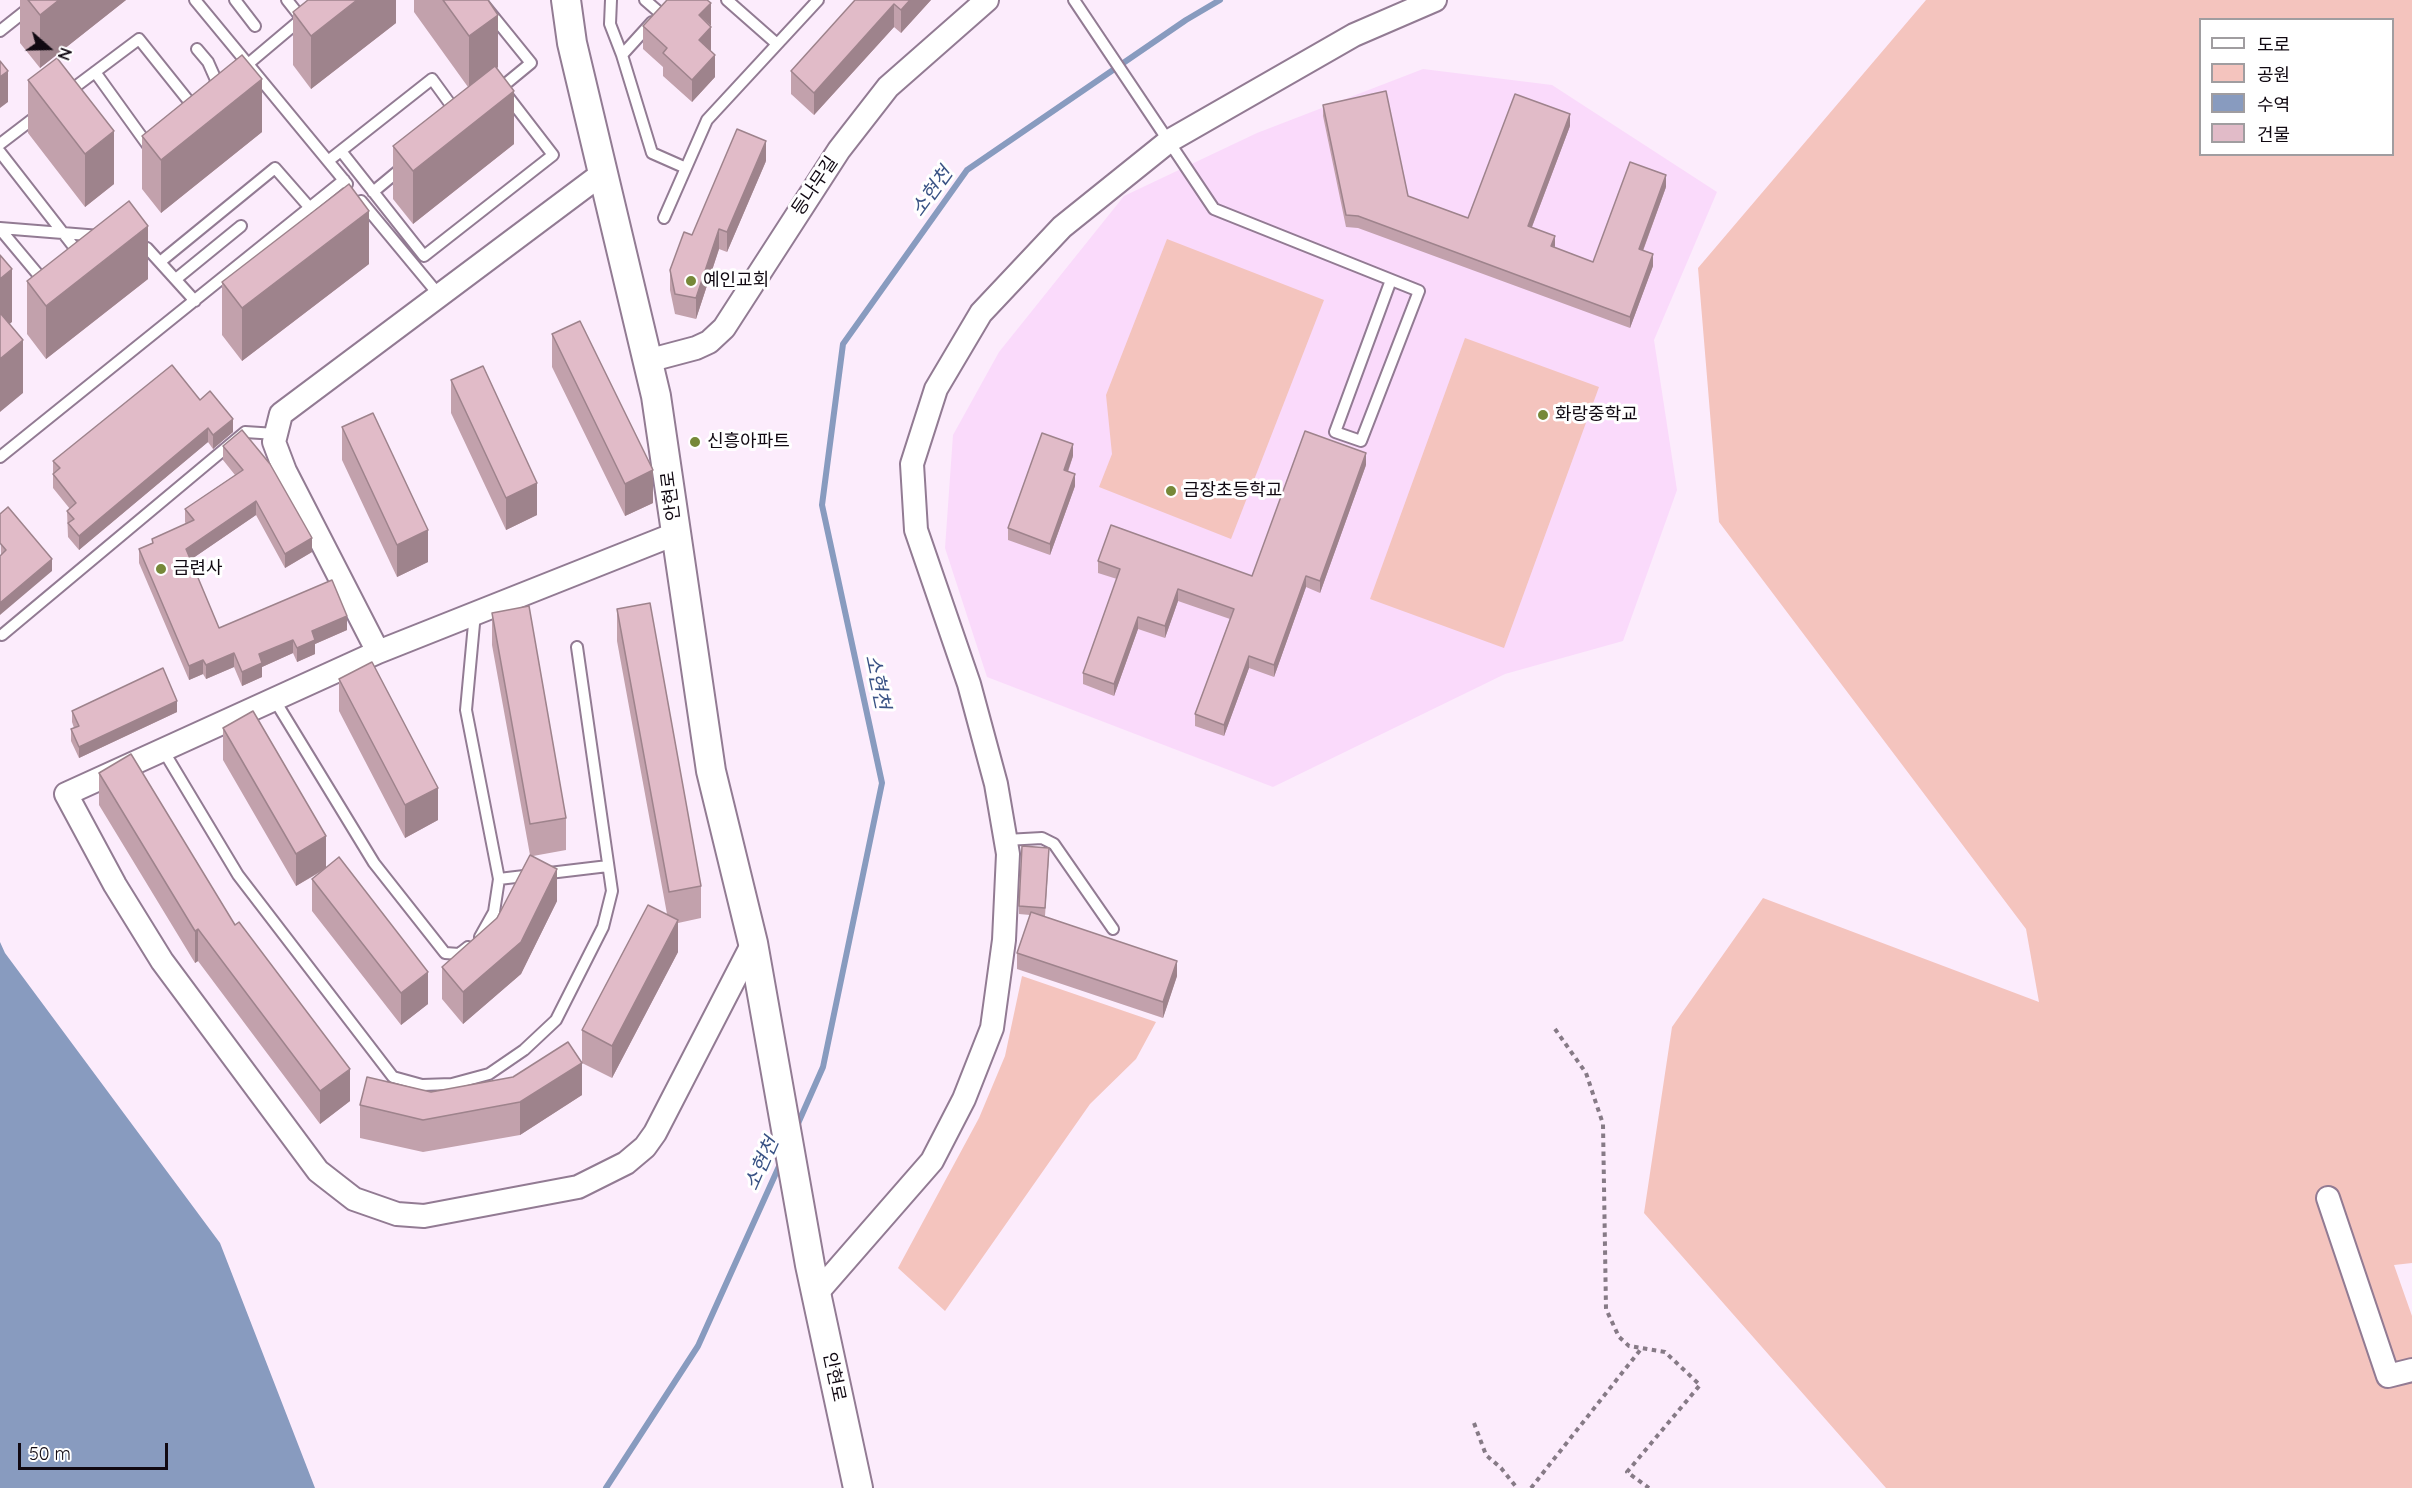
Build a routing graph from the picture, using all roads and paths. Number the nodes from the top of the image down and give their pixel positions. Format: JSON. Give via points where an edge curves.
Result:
{"nodes":[{"id":1,"x":39,"y":0,"type":"edge"},
{"id":2,"x":195,"y":0,"type":"edge"},
{"id":3,"x":236,"y":0,"type":"edge"},
{"id":4,"x":287,"y":0,"type":"edge"},
{"id":5,"x":324,"y":0,"type":"edge"},
{"id":6,"x":480,"y":0,"type":"edge"},
{"id":7,"x":566,"y":0,"type":"edge"},
{"id":8,"x":611,"y":0,"type":"edge"},
{"id":9,"x":645,"y":0,"type":"edge"},
{"id":10,"x":727,"y":0,"type":"edge"},
{"id":11,"x":818,"y":0,"type":"edge"},
{"id":12,"x":986,"y":0,"type":"edge"},
{"id":13,"x":1074,"y":0,"type":"edge"},
{"id":14,"x":1435,"y":0,"type":"edge"},
{"id":15,"x":302,"y":19,"type":"junction"},
{"id":16,"x":255,"y":26,"type":"dead end"},
{"id":17,"x":0,"y":31,"type":"edge"},
{"id":18,"x":777,"y":44,"type":"junction"},
{"id":19,"x":197,"y":48,"type":"dead end"},
{"id":20,"x":622,"y":55,"type":"junction"},
{"id":21,"x":248,"y":64,"type":"junction"},
{"id":22,"x":95,"y":72,"type":"junction"},
{"id":23,"x":501,"y":87,"type":"junction"},
{"id":24,"x":57,"y":100,"type":"edge"},
{"id":25,"x":485,"y":100,"type":"edge"},
{"id":26,"x":47,"y":108,"type":"edge"},
{"id":27,"x":197,"y":112,"type":"junction"},
{"id":28,"x":188,"y":119,"type":"edge"},
{"id":29,"x":462,"y":120,"type":"edge"},
{"id":30,"x":160,"y":141,"type":"edge"},
{"id":31,"x":1169,"y":141,"type":"junction"},
{"id":32,"x":0,"y":144,"type":"edge"},
{"id":33,"x":341,"y":151,"type":"junction"},
{"id":34,"x":0,"y":152,"type":"edge"},
{"id":35,"x":328,"y":161,"type":"junction"},
{"id":36,"x":409,"y":163,"type":"edge"},
{"id":37,"x":686,"y":168,"type":"junction"},
{"id":38,"x":603,"y":173,"type":"junction"},
{"id":39,"x":344,"y":180,"type":"junction"},
{"id":40,"x":373,"y":192,"type":"junction"},
{"id":41,"x":310,"y":208,"type":"junction"},
{"id":42,"x":664,"y":218,"type":"dead end"},
{"id":43,"x":241,"y":226,"type":"dead end"},
{"id":44,"x":0,"y":228,"type":"edge"},
{"id":45,"x":60,"y":232,"type":"junction"},
{"id":46,"x":160,"y":262,"type":"junction"},
{"id":47,"x":87,"y":263,"type":"edge"},
{"id":48,"x":176,"y":279,"type":"junction"},
{"id":49,"x":1391,"y":280,"type":"junction"},
{"id":50,"x":51,"y":290,"type":"edge"},
{"id":51,"x":439,"y":295,"type":"junction"},
{"id":52,"x":195,"y":300,"type":"junction"},
{"id":53,"x":647,"y":361,"type":"junction"},
{"id":54,"x":276,"y":434,"type":"junction"},
{"id":55,"x":0,"y":457,"type":"edge"},
{"id":56,"x":675,"y":534,"type":"junction"},
{"id":57,"x":475,"y":613,"type":"junction"},
{"id":58,"x":2,"y":635,"type":"dead end"},
{"id":59,"x":577,"y":647,"type":"dead end"},
{"id":60,"x":378,"y":652,"type":"junction"},
{"id":61,"x":274,"y":699,"type":"junction"},
{"id":62,"x":163,"y":750,"type":"junction"},
{"id":63,"x":1006,"y":840,"type":"junction"},
{"id":64,"x":608,"y":866,"type":"junction"},
{"id":65,"x":500,"y":879,"type":"junction"},
{"id":66,"x":1113,"y":929,"type":"dead end"},
{"id":67,"x":753,"y":943,"type":"junction"},
{"id":68,"x":1555,"y":1029,"type":"dead end"},
{"id":69,"x":2328,"y":1198,"type":"dead end"},
{"id":70,"x":816,"y":1294,"type":"junction"},
{"id":71,"x":1641,"y":1349,"type":"junction"},
{"id":72,"x":2412,"y":1370,"type":"edge"},
{"id":73,"x":1474,"y":1423,"type":"dead end"},
{"id":74,"x":858,"y":1488,"type":"edge"},
{"id":75,"x":1517,"y":1488,"type":"edge"},
{"id":76,"x":1532,"y":1488,"type":"edge"},
{"id":77,"x":1648,"y":1488,"type":"edge"}],
"edges":[{"from":1,"to":17,"type":"lane"},
{"from":2,"to":21,"type":"lane"},
{"from":3,"to":16,"type":"lane"},
{"from":4,"to":15,"type":"lane"},
{"from":5,"to":15,"type":"lane"},
{"from":6,"to":23,"type":"lane","via":[[531,63]]},
{"from":7,"to":38,"type":"street","name":"안현로","via":[[572,43]]},
{"from":8,"to":20,"type":"lane","via":[[610,24]]},
{"from":9,"to":20,"type":"lane","via":[[663,10]]},
{"from":10,"to":18,"type":"lane"},
{"from":11,"to":18,"type":"lane"},
{"from":12,"to":53,"type":"street","name":"등나무길","via":[[888,87],[838,150],[724,328],[696,348]]},
{"from":13,"to":31,"type":"lane"},
{"from":14,"to":31,"type":"street","via":[[1354,34]]},
{"from":15,"to":21,"type":"lane"},
{"from":18,"to":37,"type":"lane","via":[[707,120]]},
{"from":19,"to":27,"type":"lane","via":[[216,80],[212,93]]},
{"from":20,"to":37,"type":"lane","via":[[652,153]]},
{"from":21,"to":35,"type":"lane"},
{"from":22,"to":24,"type":"lane"},
{"from":22,"to":27,"type":"lane","via":[[139,39]]},
{"from":22,"to":30,"type":"lane","via":[[150,149]]},
{"from":23,"to":25,"type":"lane"},
{"from":23,"to":40,"type":"lane","via":[[553,155],[424,256]]},
{"from":26,"to":32,"type":"lane"},
{"from":27,"to":28,"type":"lane"},
{"from":29,"to":33,"type":"lane","via":[[432,79]]},
{"from":31,"to":49,"type":"lane","via":[[1214,209]]},
{"from":31,"to":63,"type":"street","via":[[1062,226],[981,313],[936,390],[912,464],[916,530],[969,684],[996,784]]},
{"from":33,"to":35,"type":"lane"},
{"from":33,"to":40,"type":"lane"},
{"from":34,"to":45,"type":"lane"},
{"from":35,"to":39,"type":"lane"},
{"from":36,"to":40,"type":"lane"},
{"from":37,"to":42,"type":"lane"},
{"from":38,"to":51,"type":"street"},
{"from":38,"to":53,"type":"street","name":"안현로"},
{"from":39,"to":41,"type":"lane"},
{"from":39,"to":51,"type":"lane"},
{"from":41,"to":46,"type":"lane","via":[[275,168]]},
{"from":41,"to":52,"type":"lane"},
{"from":43,"to":48,"type":"lane"},
{"from":44,"to":45,"type":"lane"},
{"from":44,"to":50,"type":"lane"},
{"from":45,"to":46,"type":"lane","via":[[122,238],[147,248]]},
{"from":45,"to":47,"type":"lane"},
{"from":46,"to":48,"type":"lane"},
{"from":48,"to":52,"type":"lane"},
{"from":49,"to":49,"type":"lane","via":[[1335,432],[1361,441],[1419,291]]},
{"from":51,"to":54,"type":"street","via":[[281,414]]},
{"from":52,"to":55,"type":"lane"},
{"from":53,"to":56,"type":"street","name":"안현로","via":[[664,446]]},
{"from":54,"to":58,"type":"lane","via":[[245,432]]},
{"from":54,"to":60,"type":"street","via":[[274,442],[285,471]]},
{"from":56,"to":57,"type":"street"},
{"from":56,"to":67,"type":"street","name":"안현로","via":[[711,771]]},
{"from":57,"to":60,"type":"street"},
{"from":57,"to":65,"type":"lane","via":[[466,711]]},
{"from":59,"to":64,"type":"lane"},
{"from":60,"to":61,"type":"street"},
{"from":61,"to":62,"type":"street"},
{"from":61,"to":65,"type":"lane","via":[[374,863],[445,953],[459,954],[483,934],[494,912]]},
{"from":62,"to":64,"type":"lane","via":[[238,875],[372,1052],[393,1077],[422,1085],[452,1084],[489,1074],[524,1050],[556,1020],[603,927],[612,891]]},
{"from":62,"to":67,"type":"street","via":[[66,794],[162,962],[318,1171],[354,1199],[382,1210],[424,1216],[578,1187],[626,1163],[654,1133]]},
{"from":63,"to":66,"type":"lane","via":[[1042,838],[1054,844]]},
{"from":63,"to":70,"type":"street","via":[[1004,940],[992,1028],[964,1099],[932,1161]]},
{"from":64,"to":65,"type":"lane"},
{"from":67,"to":70,"type":"street","name":"안현로"},
{"from":68,"to":71,"type":"path","via":[[1586,1073],[1603,1124],[1606,1309],[1619,1337],[1629,1346]]},
{"from":69,"to":72,"type":"street","via":[[2388,1376]]},
{"from":70,"to":74,"type":"street","name":"안현로"},
{"from":71,"to":76,"type":"path"},
{"from":71,"to":77,"type":"path","via":[[1665,1353],[1700,1385],[1627,1472]]},
{"from":73,"to":75,"type":"path","via":[[1486,1455]]}]}
